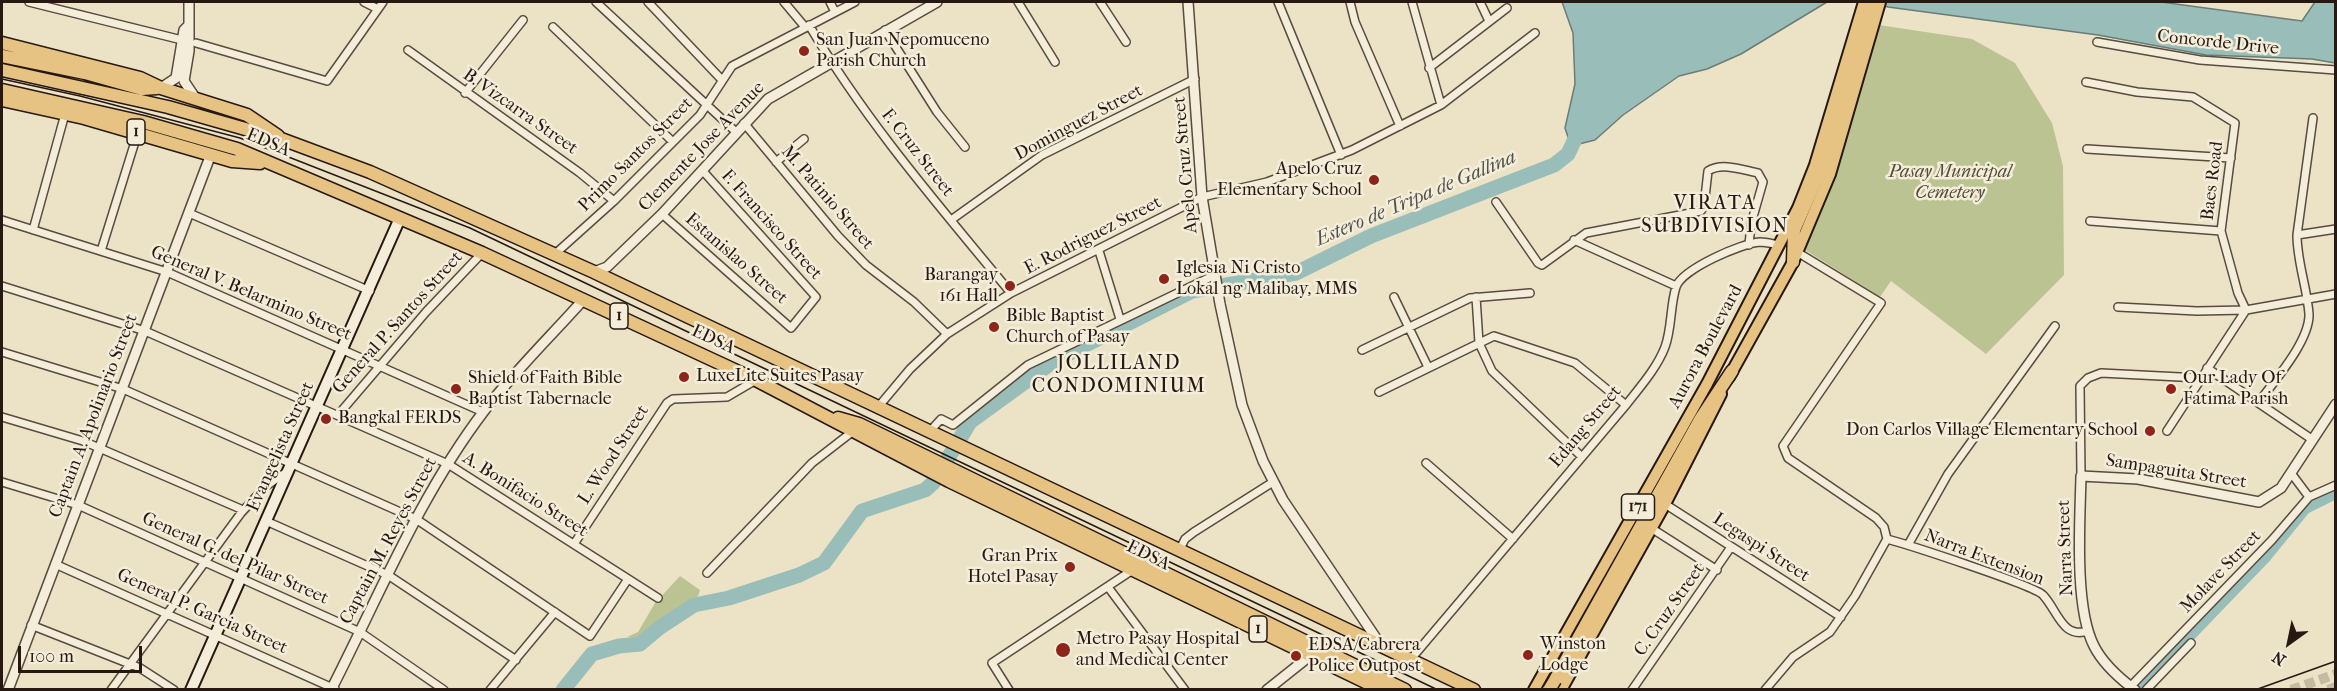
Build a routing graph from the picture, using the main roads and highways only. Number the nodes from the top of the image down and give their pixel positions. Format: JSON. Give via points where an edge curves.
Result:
{"nodes":[{"id":1,"x":1871,"y":4,"type":"edge"},
{"id":2,"x":2,"y":44,"type":"edge"},
{"id":3,"x":2,"y":56,"type":"edge"},
{"id":4,"x":2,"y":70,"type":"edge"},
{"id":5,"x":161,"y":88,"type":"junction"},
{"id":6,"x":2,"y":90,"type":"edge"},
{"id":7,"x":2,"y":100,"type":"edge"},
{"id":8,"x":284,"y":140,"type":"junction"},
{"id":9,"x":270,"y":163,"type":"junction"},
{"id":10,"x":400,"y":218,"type":"junction"},
{"id":11,"x":1795,"y":257,"type":"junction"},
{"id":12,"x":1732,"y":370,"type":"junction"},
{"id":13,"x":825,"y":414,"type":"junction"},
{"id":14,"x":921,"y":461,"type":"junction"},
{"id":15,"x":1544,"y":672,"type":"junction"},
{"id":16,"x":1563,"y":686,"type":"edge"},
{"id":17,"x":191,"y":690,"type":"edge"},
{"id":18,"x":1382,"y":690,"type":"edge"},
{"id":19,"x":1405,"y":690,"type":"edge"},
{"id":20,"x":1474,"y":690,"type":"edge"},
{"id":21,"x":1534,"y":690,"type":"edge"},
{"id":22,"x":1549,"y":690,"type":"edge"}],
"edges":[{"from":1,"to":11,"type":"main road","name":"Aurora Boulevard","number":"171","via":[[1830,174]]},
{"from":1,"to":11,"type":"highway","via":[[1821,169],[1794,230]]},
{"from":1,"to":15,"type":"main road","name":"Aurora Boulevard","number":"171","via":[[1815,165],[1779,245],[1701,394]]},
{"from":2,"to":5,"type":"highway","number":"1","via":[[119,71]]},
{"from":3,"to":5,"type":"highway","number":"1","via":[[142,88]]},
{"from":4,"to":8,"type":"highway","name":"EDSA","number":"1","via":[[142,100]]},
{"from":5,"to":8,"type":"highway","name":"EDSA","number":"1","via":[[247,115]]},
{"from":6,"to":9,"type":"highway","name":"EDSA","number":"1","via":[[189,134]]},
{"from":7,"to":9,"type":"highway","number":"1","via":[[138,132],[232,161]]},
{"from":8,"to":20,"type":"highway","name":"EDSA","number":"1","via":[[370,172],[594,272]]},
{"from":9,"to":10,"type":"highway","name":"EDSA","number":"1"},
{"from":10,"to":13,"type":"highway","name":"EDSA","number":"1","via":[[584,299]]},
{"from":10,"to":17,"type":"main road","name":"Evangelista Street"},
{"from":11,"to":12,"type":"main road","name":"Aurora Boulevard","number":"171"},
{"from":12,"to":16,"type":"main road","name":"Aurora Boulevard","number":"171","via":[[1665,504]]},
{"from":12,"to":22,"type":"highway","bridge":true,"via":[[1701,418]]},
{"from":13,"to":14,"type":"highway","name":"EDSA","number":"1","via":[[852,432]]},
{"from":13,"to":14,"type":"highway","via":[[859,424]]},
{"from":14,"to":18,"type":"highway","name":"EDSA","number":"1","via":[[949,481]]},
{"from":14,"to":19,"type":"highway"},
{"from":15,"to":16,"type":"main road","via":[[1550,684]]},
{"from":15,"to":21,"type":"main road","name":"Aurora Boulevard","number":"171"}]}
